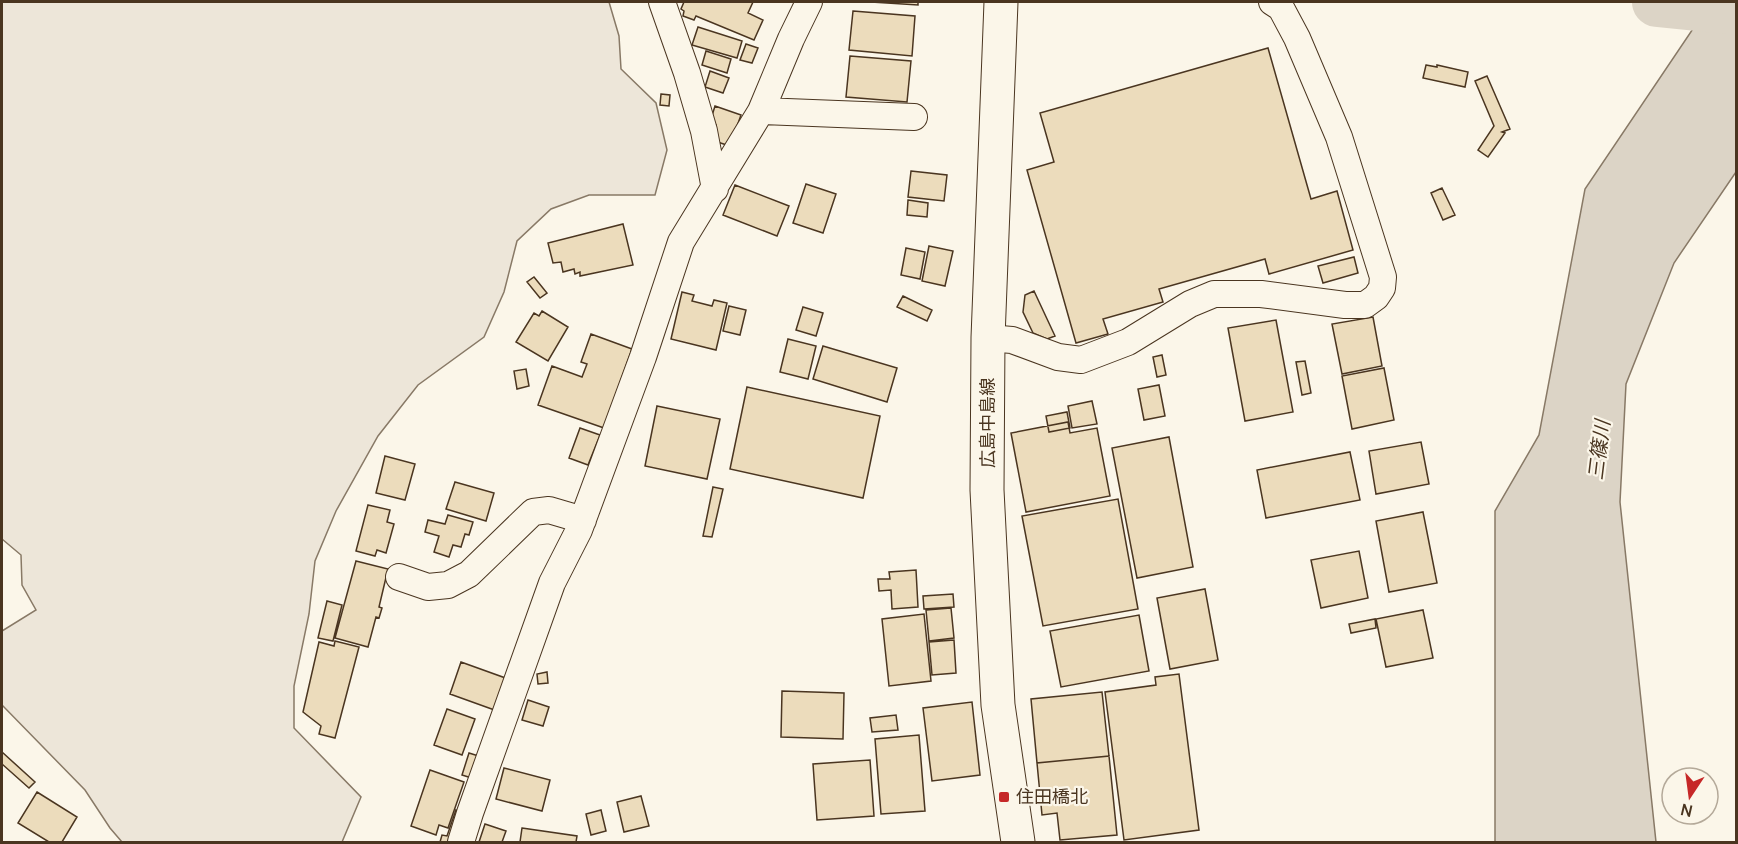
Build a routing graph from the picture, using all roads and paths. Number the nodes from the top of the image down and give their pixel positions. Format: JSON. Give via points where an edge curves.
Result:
{"nodes":[{"id":1,"x":661,"y":2,"type":"edge"},
{"id":2,"x":809,"y":2,"type":"edge"},
{"id":3,"x":1001,"y":2,"type":"edge"},
{"id":4,"x":1272,"y":2,"type":"edge"},
{"id":5,"x":762,"y":111,"type":"junction"},
{"id":6,"x":914,"y":117,"type":"dead end"},
{"id":7,"x":715,"y":189,"type":"junction"},
{"id":8,"x":988,"y":338,"type":"junction"},
{"id":9,"x":583,"y":520,"type":"junction"},
{"id":10,"x":399,"y":577,"type":"dead end"},
{"id":11,"x":461,"y":843,"type":"edge"},
{"id":12,"x":1018,"y":843,"type":"edge"}],
"edges":[{"from":1,"to":7,"type":"street","via":[[704,131]]},
{"from":2,"to":5,"type":"street"},
{"from":3,"to":8,"type":"main road","name":"広島中島線"},
{"from":4,"to":8,"type":"street","via":[[1281,8],[1298,38],[1339,136],[1383,278],[1376,297],[1365,305],[1345,305],[1261,294],[1214,294],[1128,342],[1081,360],[1058,357],[1012,340]]},
{"from":5,"to":6,"type":"street"},
{"from":5,"to":7,"type":"street"},
{"from":7,"to":9,"type":"street","via":[[681,242]]},
{"from":8,"to":12,"type":"main road","name":"広島中島線","via":[[987,490],[998,705]]},
{"from":9,"to":10,"type":"street","via":[[549,510],[532,512],[470,574],[448,585],[428,587]]},
{"from":9,"to":11,"type":"street","via":[[552,583]]}]}
